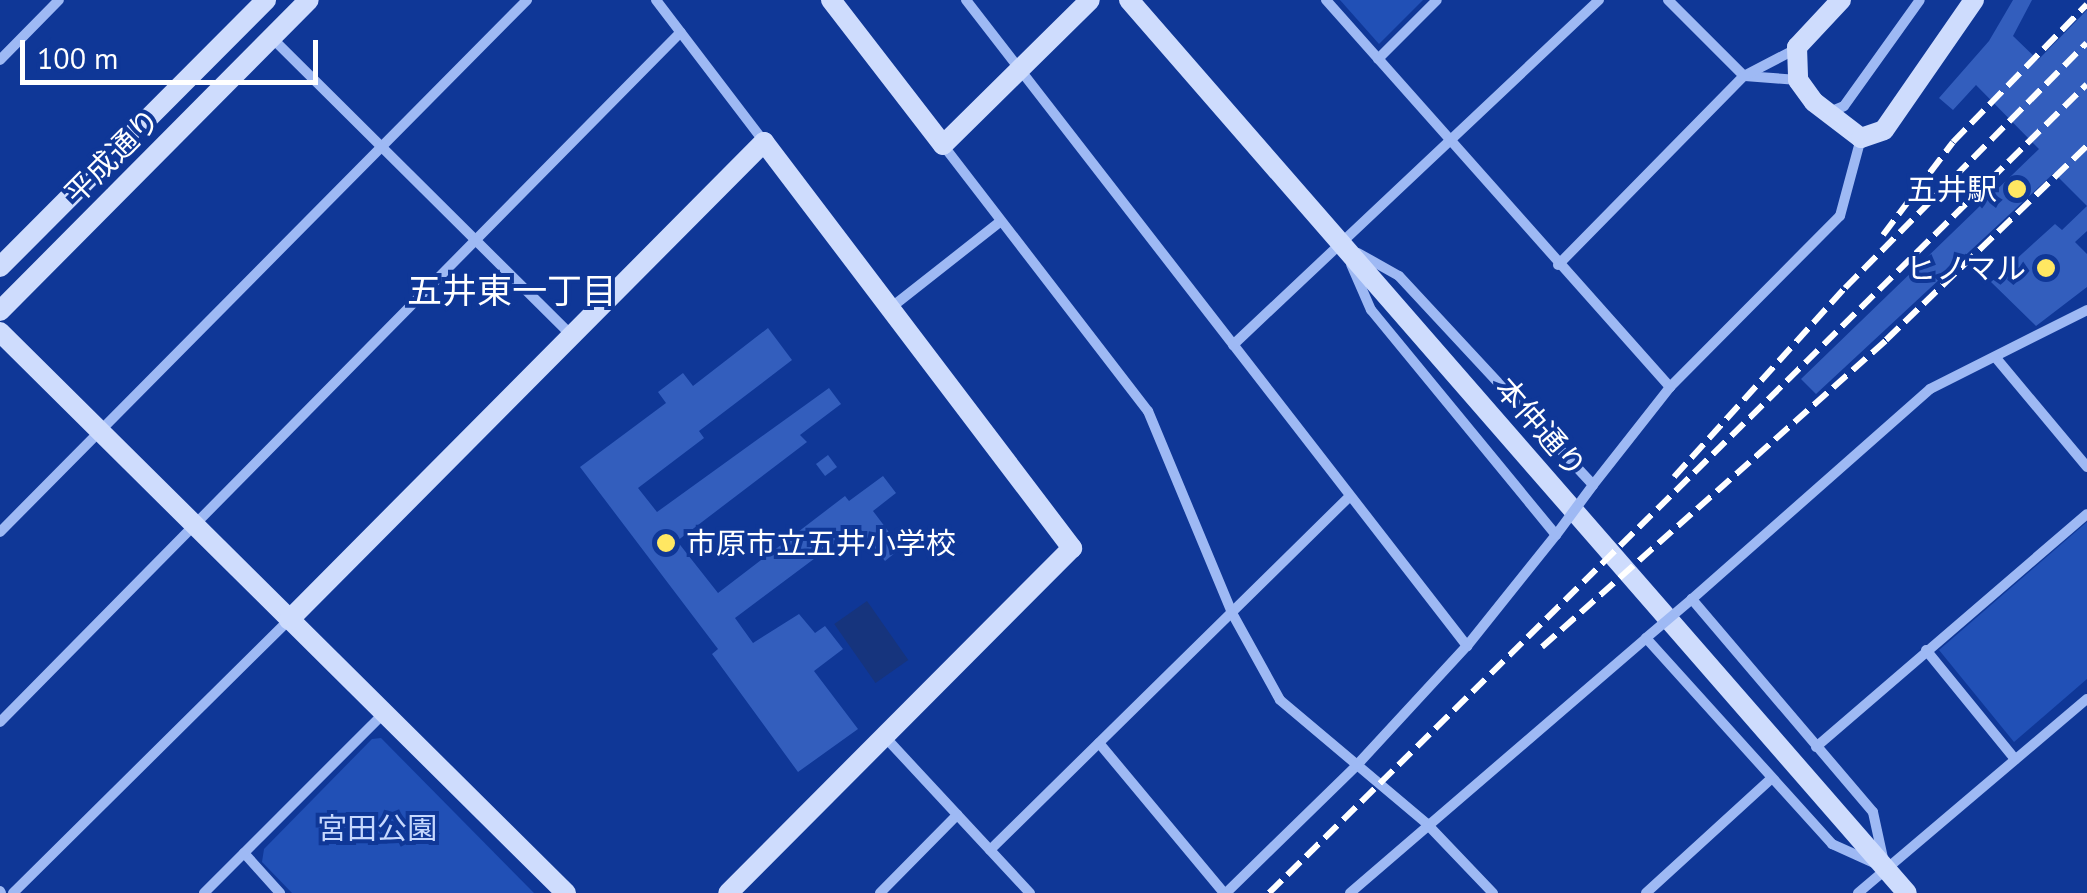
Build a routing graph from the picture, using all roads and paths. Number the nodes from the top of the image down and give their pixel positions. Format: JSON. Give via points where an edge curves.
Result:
{"nodes":[{"id":1,"x":60,"y":0,"type":"edge"},
{"id":2,"x":266,"y":0,"type":"edge"},
{"id":3,"x":308,"y":0,"type":"edge"},
{"id":4,"x":527,"y":0,"type":"edge"},
{"id":5,"x":656,"y":0,"type":"edge"},
{"id":6,"x":831,"y":0,"type":"edge"},
{"id":7,"x":966,"y":0,"type":"edge"},
{"id":8,"x":1090,"y":0,"type":"edge"},
{"id":9,"x":1129,"y":0,"type":"edge"},
{"id":10,"x":1326,"y":0,"type":"edge"},
{"id":11,"x":1437,"y":0,"type":"edge"},
{"id":12,"x":1599,"y":0,"type":"edge"},
{"id":13,"x":1668,"y":0,"type":"edge"},
{"id":14,"x":1841,"y":0,"type":"edge"},
{"id":15,"x":1920,"y":0,"type":"edge"},
{"id":16,"x":1973,"y":1,"type":"edge"},
{"id":17,"x":681,"y":32,"type":"junction"},
{"id":18,"x":272,"y":38,"type":"junction"},
{"id":19,"x":1797,"y":47,"type":"junction"},
{"id":20,"x":1378,"y":59,"type":"junction"},
{"id":21,"x":0,"y":60,"type":"edge"},
{"id":22,"x":1020,"y":71,"type":"junction"},
{"id":23,"x":1744,"y":76,"type":"junction"},
{"id":24,"x":1798,"y":80,"type":"junction"},
{"id":25,"x":1826,"y":114,"type":"junction"},
{"id":26,"x":1861,"y":138,"type":"junction"},
{"id":27,"x":764,"y":142,"type":"junction"},
{"id":28,"x":1452,"y":144,"type":"junction"},
{"id":29,"x":943,"y":145,"type":"junction"},
{"id":30,"x":382,"y":146,"type":"junction"},
{"id":31,"x":1000,"y":221,"type":"junction"},
{"id":32,"x":476,"y":242,"type":"junction"},
{"id":33,"x":1344,"y":246,"type":"junction"},
{"id":34,"x":1558,"y":265,"type":"junction"},
{"id":35,"x":0,"y":268,"type":"edge"},
{"id":36,"x":893,"y":306,"type":"junction"},
{"id":37,"x":2087,"y":310,"type":"edge"},
{"id":38,"x":0,"y":311,"type":"edge"},
{"id":39,"x":0,"y":332,"type":"edge"},
{"id":40,"x":571,"y":336,"type":"junction"},
{"id":41,"x":1233,"y":345,"type":"junction"},
{"id":42,"x":1996,"y":358,"type":"junction"},
{"id":43,"x":1670,"y":386,"type":"junction"},
{"id":44,"x":100,"y":431,"type":"junction"},
{"id":45,"x":2087,"y":466,"type":"edge"},
{"id":46,"x":1594,"y":485,"type":"junction"},
{"id":47,"x":1349,"y":497,"type":"junction"},
{"id":48,"x":2087,"y":514,"type":"edge"},
{"id":49,"x":196,"y":524,"type":"junction"},
{"id":50,"x":0,"y":532,"type":"edge"},
{"id":51,"x":1556,"y":535,"type":"junction"},
{"id":52,"x":1692,"y":599,"type":"junction"},
{"id":53,"x":1232,"y":613,"type":"junction"},
{"id":54,"x":289,"y":620,"type":"junction"},
{"id":55,"x":1646,"y":638,"type":"junction"},
{"id":56,"x":1466,"y":646,"type":"junction"},
{"id":57,"x":1926,"y":650,"type":"junction"},
{"id":58,"x":2087,"y":699,"type":"edge"},
{"id":59,"x":384,"y":713,"type":"junction"},
{"id":60,"x":0,"y":722,"type":"edge"},
{"id":61,"x":884,"y":736,"type":"junction"},
{"id":62,"x":1099,"y":743,"type":"junction"},
{"id":63,"x":1816,"y":747,"type":"junction"},
{"id":64,"x":2015,"y":759,"type":"junction"},
{"id":65,"x":1357,"y":765,"type":"junction"},
{"id":66,"x":1772,"y":779,"type":"junction"},
{"id":67,"x":957,"y":815,"type":"junction"},
{"id":68,"x":1426,"y":823,"type":"junction"},
{"id":69,"x":990,"y":850,"type":"junction"},
{"id":70,"x":244,"y":853,"type":"junction"},
{"id":71,"x":1886,"y":869,"type":"junction"},
{"id":72,"x":12,"y":893,"type":"edge"},
{"id":73,"x":204,"y":893,"type":"edge"},
{"id":74,"x":280,"y":893,"type":"edge"},
{"id":75,"x":566,"y":893,"type":"edge"},
{"id":76,"x":728,"y":893,"type":"edge"},
{"id":77,"x":880,"y":893,"type":"edge"},
{"id":78,"x":1030,"y":893,"type":"edge"},
{"id":79,"x":1225,"y":893,"type":"edge"},
{"id":80,"x":1350,"y":893,"type":"edge"},
{"id":81,"x":1493,"y":893,"type":"edge"},
{"id":82,"x":1646,"y":893,"type":"edge"},
{"id":83,"x":1858,"y":893,"type":"edge"},
{"id":84,"x":1907,"y":893,"type":"edge"}],
"edges":[{"from":1,"to":21,"type":"street"},
{"from":2,"to":35,"type":"street","name":"平成通り"},
{"from":3,"to":18,"type":"street","name":"平成通り"},
{"from":4,"to":30,"type":"street"},
{"from":5,"to":17,"type":"street"},
{"from":6,"to":29,"type":"street"},
{"from":7,"to":22,"type":"street"},
{"from":8,"to":22,"type":"street"},
{"from":9,"to":33,"type":"street","name":"本仲通り"},
{"from":10,"to":20,"type":"street"},
{"from":11,"to":20,"type":"street"},
{"from":12,"to":28,"type":"street"},
{"from":13,"to":23,"type":"street"},
{"from":14,"to":19,"type":"street"},
{"from":15,"to":25,"type":"street","via":[[1844,106]]},
{"from":16,"to":26,"type":"street","via":[[1884,130]]},
{"from":17,"to":27,"type":"street"},
{"from":17,"to":32,"type":"street"},
{"from":18,"to":30,"type":"street"},
{"from":18,"to":38,"type":"street","name":"平成通り"},
{"from":19,"to":23,"type":"street","via":[[1784,60],[1756,65]]},
{"from":19,"to":24,"type":"street"},
{"from":20,"to":28,"type":"street"},
{"from":22,"to":29,"type":"street"},
{"from":22,"to":41,"type":"street"},
{"from":23,"to":24,"type":"street"},
{"from":23,"to":34,"type":"street"},
{"from":24,"to":25,"type":"street"},
{"from":25,"to":26,"type":"street"},
{"from":26,"to":43,"type":"street","via":[[1840,216]]},
{"from":27,"to":36,"type":"street"},
{"from":27,"to":40,"type":"street"},
{"from":28,"to":33,"type":"street"},
{"from":28,"to":34,"type":"street"},
{"from":29,"to":31,"type":"street"},
{"from":30,"to":32,"type":"street"},
{"from":30,"to":44,"type":"street"},
{"from":31,"to":36,"type":"street"},
{"from":31,"to":53,"type":"street","via":[[1148,411]]},
{"from":32,"to":40,"type":"street"},
{"from":32,"to":49,"type":"street"},
{"from":33,"to":41,"type":"street"},
{"from":33,"to":46,"type":"street","via":[[1399,276]]},
{"from":33,"to":51,"type":"street","via":[[1371,310]]},
{"from":33,"to":71,"type":"street","name":"本仲通り"},
{"from":34,"to":43,"type":"street"},
{"from":36,"to":61,"type":"street","via":[[1072,548]]},
{"from":37,"to":42,"type":"street"},
{"from":39,"to":44,"type":"street"},
{"from":40,"to":54,"type":"street"},
{"from":41,"to":47,"type":"street"},
{"from":42,"to":45,"type":"street"},
{"from":42,"to":52,"type":"street","via":[[1930,389]]},
{"from":43,"to":46,"type":"street"},
{"from":44,"to":49,"type":"street"},
{"from":44,"to":50,"type":"street"},
{"from":46,"to":51,"type":"street","bridge":true},
{"from":47,"to":53,"type":"street"},
{"from":47,"to":56,"type":"street"},
{"from":48,"to":57,"type":"street"},
{"from":49,"to":54,"type":"street"},
{"from":49,"to":60,"type":"street"},
{"from":51,"to":56,"type":"street"},
{"from":52,"to":55,"type":"street","bridge":true},
{"from":52,"to":63,"type":"street"},
{"from":53,"to":62,"type":"street"},
{"from":53,"to":65,"type":"street","via":[[1280,700]]},
{"from":54,"to":59,"type":"street"},
{"from":54,"to":72,"type":"street"},
{"from":55,"to":66,"type":"street"},
{"from":55,"to":68,"type":"street"},
{"from":56,"to":65,"type":"street"},
{"from":57,"to":63,"type":"street"},
{"from":57,"to":64,"type":"street"},
{"from":58,"to":64,"type":"street"},
{"from":59,"to":70,"type":"street"},
{"from":59,"to":75,"type":"street"},
{"from":61,"to":67,"type":"street"},
{"from":61,"to":76,"type":"street"},
{"from":62,"to":69,"type":"street"},
{"from":62,"to":79,"type":"street"},
{"from":63,"to":71,"type":"street","via":[[1873,812]]},
{"from":64,"to":71,"type":"street"},
{"from":65,"to":68,"type":"street"},
{"from":65,"to":79,"type":"street"},
{"from":66,"to":71,"type":"street","via":[[1832,844]]},
{"from":66,"to":82,"type":"street"},
{"from":67,"to":69,"type":"street"},
{"from":67,"to":77,"type":"street"},
{"from":68,"to":80,"type":"street"},
{"from":68,"to":81,"type":"street"},
{"from":69,"to":78,"type":"street"},
{"from":70,"to":73,"type":"street"},
{"from":70,"to":74,"type":"street"},
{"from":71,"to":83,"type":"street"},
{"from":71,"to":84,"type":"street","name":"本仲通り"}]}
